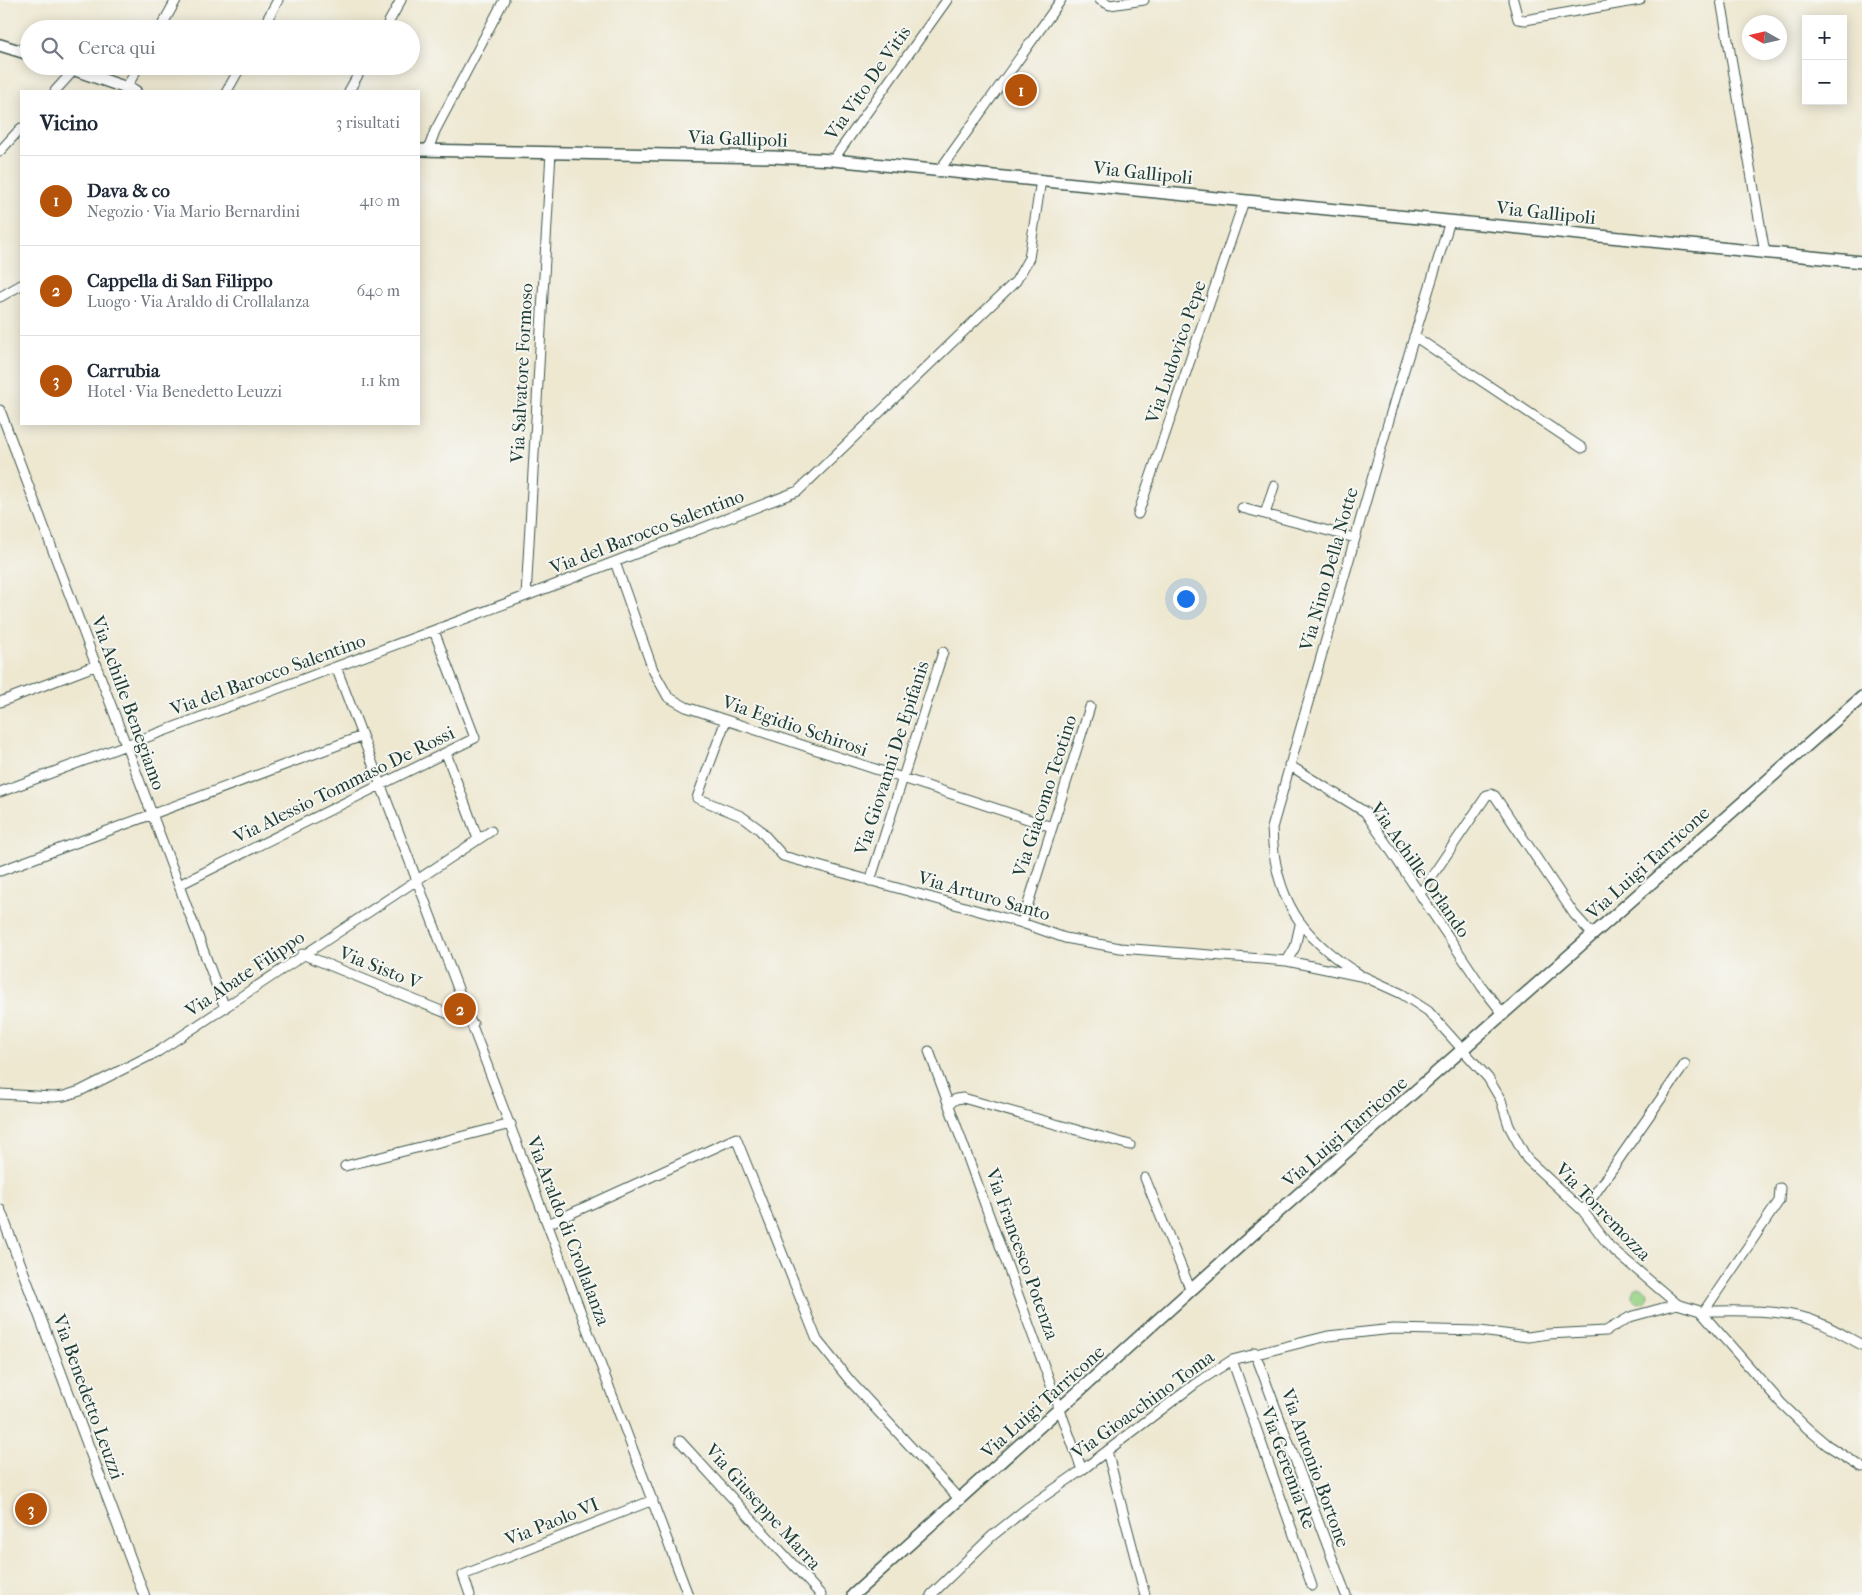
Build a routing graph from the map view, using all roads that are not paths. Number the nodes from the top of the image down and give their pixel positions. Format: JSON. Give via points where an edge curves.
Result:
{"nodes":[{"id":1,"x":176,"y":0,"type":"edge"},
{"id":2,"x":278,"y":0,"type":"edge"},
{"id":3,"x":401,"y":0,"type":"edge"},
{"id":4,"x":504,"y":0,"type":"edge"},
{"id":5,"x":947,"y":0,"type":"edge"},
{"id":6,"x":1061,"y":0,"type":"edge"},
{"id":7,"x":1100,"y":0,"type":"edge"},
{"id":8,"x":1144,"y":0,"type":"edge"},
{"id":9,"x":1513,"y":0,"type":"edge"},
{"id":10,"x":1640,"y":0,"type":"edge"},
{"id":11,"x":1721,"y":0,"type":"edge"},
{"id":12,"x":165,"y":20,"type":"edge"},
{"id":13,"x":267,"y":20,"type":"edge"},
{"id":14,"x":390,"y":20,"type":"edge"},
{"id":15,"x":0,"y":45,"type":"edge"},
{"id":16,"x":20,"y":51,"type":"edge"},
{"id":17,"x":65,"y":75,"type":"edge"},
{"id":18,"x":89,"y":75,"type":"edge"},
{"id":19,"x":135,"y":75,"type":"edge"},
{"id":20,"x":236,"y":75,"type":"edge"},
{"id":21,"x":358,"y":75,"type":"edge"},
{"id":22,"x":56,"y":90,"type":"edge"},
{"id":23,"x":131,"y":90,"type":"edge"},
{"id":24,"x":228,"y":90,"type":"edge"},
{"id":25,"x":349,"y":90,"type":"edge"},
{"id":26,"x":20,"y":129,"type":"edge"},
{"id":27,"x":424,"y":150,"type":"edge"},
{"id":28,"x":0,"y":151,"type":"edge"},
{"id":29,"x":551,"y":152,"type":"junction"},
{"id":30,"x":833,"y":160,"type":"junction"},
{"id":31,"x":939,"y":171,"type":"junction"},
{"id":32,"x":1041,"y":180,"type":"junction"},
{"id":33,"x":1244,"y":201,"type":"junction"},
{"id":34,"x":1450,"y":221,"type":"junction"},
{"id":35,"x":1765,"y":252,"type":"junction"},
{"id":36,"x":1862,"y":262,"type":"edge"},
{"id":37,"x":20,"y":286,"type":"edge"},
{"id":38,"x":0,"y":297,"type":"edge"},
{"id":39,"x":1414,"y":336,"type":"junction"},
{"id":40,"x":0,"y":410,"type":"edge"},
{"id":41,"x":1582,"y":448,"type":"dead end"},
{"id":42,"x":1274,"y":486,"type":"dead end"},
{"id":43,"x":1242,"y":508,"type":"dead end"},
{"id":44,"x":1138,"y":514,"type":"dead end"},
{"id":45,"x":1265,"y":514,"type":"junction"},
{"id":46,"x":1355,"y":538,"type":"junction"},
{"id":47,"x":615,"y":562,"type":"junction"},
{"id":48,"x":526,"y":596,"type":"junction"},
{"id":49,"x":434,"y":631,"type":"junction"},
{"id":50,"x":943,"y":652,"type":"dead end"},
{"id":51,"x":97,"y":665,"type":"junction"},
{"id":52,"x":336,"y":667,"type":"junction"},
{"id":53,"x":1862,"y":697,"type":"edge"},
{"id":54,"x":0,"y":702,"type":"edge"},
{"id":55,"x":1090,"y":707,"type":"dead end"},
{"id":56,"x":726,"y":720,"type":"junction"},
{"id":57,"x":362,"y":736,"type":"junction"},
{"id":58,"x":126,"y":745,"type":"junction"},
{"id":59,"x":446,"y":753,"type":"junction"},
{"id":60,"x":1289,"y":765,"type":"junction"},
{"id":61,"x":902,"y":779,"type":"junction"},
{"id":62,"x":380,"y":785,"type":"junction"},
{"id":63,"x":0,"y":792,"type":"edge"},
{"id":64,"x":152,"y":814,"type":"junction"},
{"id":65,"x":1052,"y":826,"type":"junction"},
{"id":66,"x":491,"y":831,"type":"dead end"},
{"id":67,"x":478,"y":839,"type":"junction"},
{"id":68,"x":0,"y":871,"type":"edge"},
{"id":69,"x":871,"y":877,"type":"junction"},
{"id":70,"x":417,"y":879,"type":"junction"},
{"id":71,"x":179,"y":885,"type":"junction"},
{"id":72,"x":1420,"y":894,"type":"junction"},
{"id":73,"x":1022,"y":923,"type":"junction"},
{"id":74,"x":1300,"y":925,"type":"junction"},
{"id":75,"x":1593,"y":935,"type":"junction"},
{"id":76,"x":302,"y":954,"type":"junction"},
{"id":77,"x":1287,"y":961,"type":"junction"},
{"id":78,"x":1365,"y":977,"type":"junction"},
{"id":79,"x":225,"y":1008,"type":"junction"},
{"id":80,"x":1504,"y":1016,"type":"junction"},
{"id":81,"x":473,"y":1024,"type":"junction"},
{"id":82,"x":1464,"y":1050,"type":"junction"},
{"id":83,"x":929,"y":1051,"type":"dead end"},
{"id":84,"x":1684,"y":1064,"type":"dead end"},
{"id":85,"x":0,"y":1094,"type":"edge"},
{"id":86,"x":949,"y":1104,"type":"junction"},
{"id":87,"x":511,"y":1124,"type":"junction"},
{"id":88,"x":1130,"y":1145,"type":"dead end"},
{"id":89,"x":345,"y":1166,"type":"dead end"},
{"id":90,"x":1145,"y":1178,"type":"dead end"},
{"id":91,"x":1780,"y":1188,"type":"dead end"},
{"id":92,"x":0,"y":1210,"type":"edge"},
{"id":93,"x":1583,"y":1211,"type":"junction"},
{"id":94,"x":548,"y":1224,"type":"junction"},
{"id":95,"x":1191,"y":1291,"type":"junction"},
{"id":96,"x":1677,"y":1304,"type":"junction"},
{"id":97,"x":1702,"y":1311,"type":"junction"},
{"id":98,"x":1862,"y":1344,"type":"edge"},
{"id":99,"x":1255,"y":1353,"type":"junction"},
{"id":100,"x":1232,"y":1360,"type":"junction"},
{"id":101,"x":1062,"y":1408,"type":"junction"},
{"id":102,"x":680,"y":1441,"type":"dead end"},
{"id":103,"x":1107,"y":1451,"type":"junction"},
{"id":104,"x":1862,"y":1466,"type":"edge"},
{"id":105,"x":1082,"y":1470,"type":"junction"},
{"id":106,"x":652,"y":1500,"type":"junction"},
{"id":107,"x":960,"y":1500,"type":"junction"},
{"id":108,"x":1312,"y":1586,"type":"dead end"},
{"id":109,"x":144,"y":1595,"type":"edge"},
{"id":110,"x":470,"y":1595,"type":"edge"},
{"id":111,"x":688,"y":1595,"type":"edge"},
{"id":112,"x":821,"y":1595,"type":"edge"},
{"id":113,"x":853,"y":1595,"type":"edge"},
{"id":114,"x":931,"y":1595,"type":"edge"},
{"id":115,"x":1145,"y":1595,"type":"edge"},
{"id":116,"x":1346,"y":1595,"type":"edge"}],
"edges":[{"from":1,"to":12,"type":"street"},
{"from":2,"to":13,"type":"street"},
{"from":3,"to":14,"type":"street"},
{"from":4,"to":27,"type":"street"},
{"from":5,"to":30,"type":"street","name":"Via Vito De Vitis"},
{"from":6,"to":31,"type":"street"},
{"from":7,"to":8,"type":"street","via":[[1110,5]]},
{"from":9,"to":10,"type":"street","via":[[1518,19],[1525,20]]},
{"from":11,"to":35,"type":"street"},
{"from":15,"to":16,"type":"main road"},
{"from":17,"to":22,"type":"street"},
{"from":18,"to":23,"type":"main road"},
{"from":19,"to":23,"type":"street"},
{"from":20,"to":24,"type":"street"},
{"from":21,"to":25,"type":"street"},
{"from":26,"to":28,"type":"street"},
{"from":27,"to":29,"type":"main road","name":"Via Gallipoli"},
{"from":29,"to":30,"type":"main road","name":"Via Gallipoli"},
{"from":29,"to":48,"type":"street","name":"Via Salvatore Formoso"},
{"from":30,"to":31,"type":"main road","name":"Via Gallipoli"},
{"from":31,"to":32,"type":"main road","name":"Via Gallipoli"},
{"from":32,"to":33,"type":"main road","name":"Via Gallipoli"},
{"from":32,"to":47,"type":"street","name":"Via del Barocco Salentino","via":[[1028,258],[1016,281],[798,491]]},
{"from":33,"to":34,"type":"main road","name":"Via Gallipoli"},
{"from":33,"to":44,"type":"street","name":"Via Ludovico Pepe"},
{"from":34,"to":35,"type":"main road","name":"Via Gallipoli"},
{"from":34,"to":39,"type":"street","name":"Via Nino Della Notte"},
{"from":35,"to":36,"type":"main road","name":"Via Gallipoli"},
{"from":37,"to":38,"type":"street"},
{"from":39,"to":41,"type":"street"},
{"from":39,"to":46,"type":"street","name":"Via Nino Della Notte"},
{"from":40,"to":51,"type":"street","name":"Via Achille Benegiamo"},
{"from":42,"to":45,"type":"street"},
{"from":43,"to":45,"type":"street"},
{"from":45,"to":46,"type":"street"},
{"from":46,"to":60,"type":"street","name":"Via Nino Della Notte"},
{"from":47,"to":48,"type":"street","name":"Via del Barocco Salentino"},
{"from":47,"to":56,"type":"street","name":"Via Egidio Schirosi","via":[[653,670],[668,697],[686,707]]},
{"from":48,"to":49,"type":"street","name":"Via del Barocco Salentino"},
{"from":49,"to":52,"type":"street","name":"Via del Barocco Salentino"},
{"from":49,"to":59,"type":"street","name":"Via Alessio Tommaso De Rossi","via":[[475,738]]},
{"from":50,"to":61,"type":"street","name":"Via Giovanni De Epifanis"},
{"from":51,"to":54,"type":"street"},
{"from":51,"to":58,"type":"street","name":"Via Achille Benegiamo"},
{"from":52,"to":57,"type":"street","name":"Via Araldo di Crollalanza"},
{"from":52,"to":58,"type":"street","name":"Via del Barocco Salentino"},
{"from":53,"to":75,"type":"main road","name":"Via Luigi Tarricone"},
{"from":55,"to":65,"type":"street","name":"Via Giacomo Teotino"},
{"from":56,"to":61,"type":"street","name":"Via Egidio Schirosi"},
{"from":56,"to":69,"type":"street","name":"Via Arturo Santo","via":[[697,798],[741,816],[759,829],[783,856]]},
{"from":57,"to":62,"type":"street","name":"Via Araldo di Crollalanza"},
{"from":57,"to":64,"type":"street"},
{"from":58,"to":63,"type":"street","name":"Via del Barocco Salentino"},
{"from":58,"to":64,"type":"street","name":"Via Achille Benegiamo"},
{"from":59,"to":62,"type":"street","name":"Via Alessio Tommaso De Rossi"},
{"from":59,"to":67,"type":"street"},
{"from":60,"to":72,"type":"street","name":"Via Achille Orlando","via":[[1365,812]]},
{"from":60,"to":74,"type":"street","name":"Via Nino Della Notte","via":[[1272,828],[1273,852],[1283,890]]},
{"from":61,"to":65,"type":"street","name":"Via Egidio Schirosi"},
{"from":61,"to":69,"type":"street","name":"Via Giovanni De Epifanis"},
{"from":62,"to":70,"type":"street","name":"Via Araldo di Crollalanza"},
{"from":62,"to":71,"type":"street","name":"Via Alessio Tommaso De Rossi"},
{"from":64,"to":68,"type":"street"},
{"from":64,"to":71,"type":"street","name":"Via Achille Benegiamo"},
{"from":65,"to":73,"type":"street","name":"Via Giacomo Teotino"},
{"from":66,"to":67,"type":"street","name":"Via Abate Filippo"},
{"from":67,"to":70,"type":"street","name":"Via Abate Filippo"},
{"from":69,"to":73,"type":"street","name":"Via Arturo Santo"},
{"from":70,"to":76,"type":"street","name":"Via Abate Filippo"},
{"from":70,"to":81,"type":"street","name":"Via Araldo di Crollalanza"},
{"from":71,"to":79,"type":"street","name":"Via Achille Benegiamo"},
{"from":72,"to":75,"type":"street","via":[[1491,794],[1574,914]]},
{"from":72,"to":80,"type":"street","name":"Via Achille Orlando"},
{"from":73,"to":77,"type":"street","name":"Via Arturo Santo","via":[[1065,938],[1120,948]]},
{"from":74,"to":77,"type":"street","via":[[1295,947]]},
{"from":74,"to":78,"type":"street","name":"Via Arturo Santo","via":[[1319,945]]},
{"from":75,"to":80,"type":"main road","name":"Via Luigi Tarricone"},
{"from":76,"to":79,"type":"street","name":"Via Abate Filippo"},
{"from":76,"to":81,"type":"street","name":"Via Sisto V"},
{"from":77,"to":78,"type":"street","name":"Via Arturo Santo"},
{"from":78,"to":82,"type":"street","name":"Via Arturo Santo","via":[[1402,994],[1428,1011]]},
{"from":79,"to":85,"type":"street","name":"Via Abate Filippo","via":[[158,1051],[80,1091],[53,1097]]},
{"from":80,"to":82,"type":"main road","name":"Via Luigi Tarricone"},
{"from":81,"to":87,"type":"street","name":"Via Araldo di Crollalanza"},
{"from":82,"to":93,"type":"street","name":"Via Torremozza","via":[[1502,1100],[1509,1126],[1527,1159]]},
{"from":82,"to":95,"type":"main road","name":"Via Luigi Tarricone"},
{"from":83,"to":86,"type":"street","name":"Via Francesco Potenza"},
{"from":84,"to":93,"type":"street"},
{"from":86,"to":88,"type":"street","via":[[963,1098]]},
{"from":86,"to":101,"type":"street","name":"Via Francesco Potenza"},
{"from":87,"to":89,"type":"street"},
{"from":87,"to":94,"type":"street","name":"Via Araldo di Crollalanza"},
{"from":90,"to":95,"type":"street"},
{"from":91,"to":97,"type":"street","via":[[1779,1201]]},
{"from":92,"to":109,"type":"street","name":"Via Benedetto Leuzzi"},
{"from":93,"to":96,"type":"street","name":"Via Torremozza","via":[[1610,1247]]},
{"from":94,"to":106,"type":"street","name":"Via Araldo di Crollalanza"},
{"from":94,"to":107,"type":"street","via":[[736,1138],[817,1340],[851,1382]]},
{"from":95,"to":101,"type":"main road","name":"Via Luigi Tarricone"},
{"from":96,"to":97,"type":"street","name":"Via Torremozza"},
{"from":96,"to":99,"type":"street","name":"Via Gioacchino Toma","via":[[1630,1317],[1606,1331],[1528,1337],[1480,1331],[1393,1329],[1328,1336]]},
{"from":97,"to":98,"type":"street","via":[[1801,1317]]},
{"from":97,"to":104,"type":"street","via":[[1781,1403],[1827,1445]]},
{"from":99,"to":100,"type":"street","name":"Via Gioacchino Toma"},
{"from":99,"to":116,"type":"street","name":"Via Antonio Bortone"},
{"from":100,"to":103,"type":"street","name":"Via Gioacchino Toma"},
{"from":100,"to":108,"type":"street","name":"Via Geremia Re"},
{"from":101,"to":105,"type":"street","name":"Via Francesco Potenza"},
{"from":101,"to":107,"type":"main road","name":"Via Luigi Tarricone"},
{"from":102,"to":112,"type":"street","name":"Via Giuseppe Marra"},
{"from":103,"to":105,"type":"street","name":"Via Gioacchino Toma"},
{"from":103,"to":115,"type":"street"},
{"from":105,"to":114,"type":"street","name":"Via Gioacchino Toma","via":[[992,1536]]},
{"from":106,"to":110,"type":"street","name":"Via Paolo VI","via":[[463,1575]]},
{"from":106,"to":111,"type":"street","name":"Via Araldo di Crollalanza"},
{"from":107,"to":113,"type":"main road","name":"Via Luigi Tarricone"}]}
